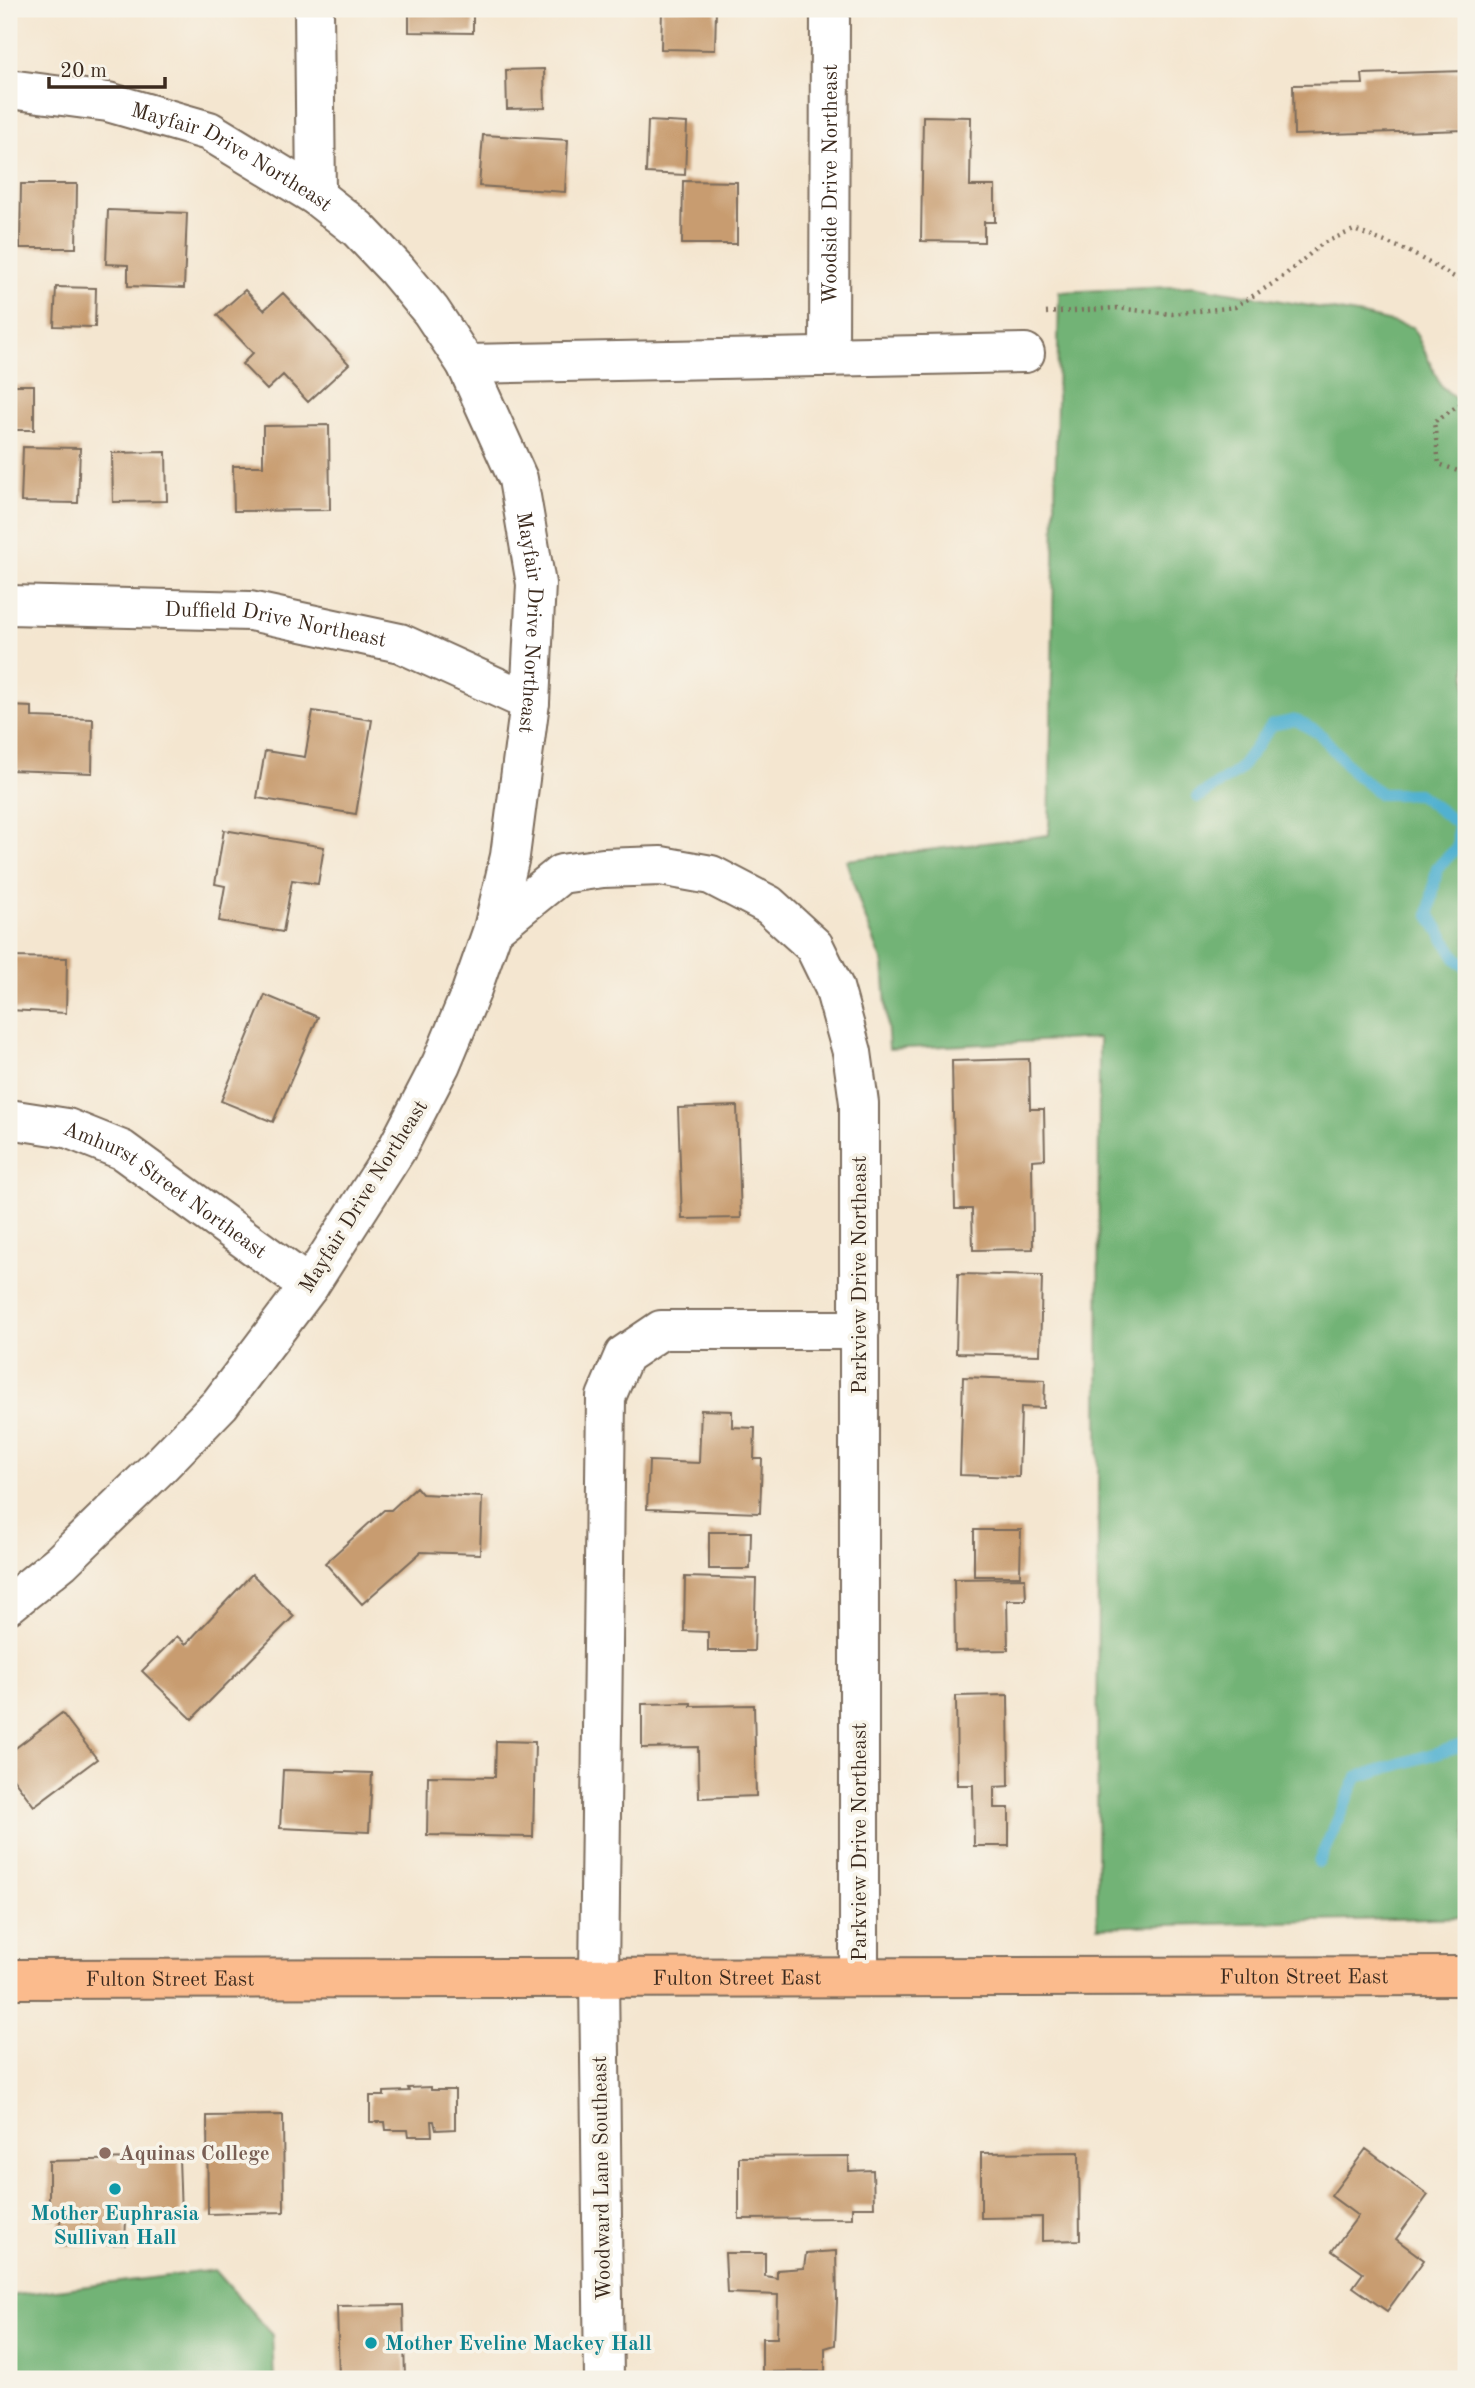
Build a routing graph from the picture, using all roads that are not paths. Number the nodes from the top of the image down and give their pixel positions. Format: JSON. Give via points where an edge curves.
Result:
{"nodes":[{"id":1,"x":314,"y":9,"type":"edge"},
{"id":2,"x":830,"y":9,"type":"edge"},
{"id":3,"x":9,"y":89,"type":"edge"},
{"id":4,"x":316,"y":197,"type":"junction"},
{"id":5,"x":1025,"y":354,"type":"dead end"},
{"id":6,"x":829,"y":357,"type":"junction"},
{"id":7,"x":466,"y":364,"type":"junction"},
{"id":8,"x":9,"y":604,"type":"edge"},
{"id":9,"x":530,"y":702,"type":"junction"},
{"id":10,"x":494,"y":929,"type":"junction"},
{"id":11,"x":9,"y":1119,"type":"edge"},
{"id":12,"x":309,"y":1286,"type":"junction"},
{"id":13,"x":860,"y":1330,"type":"junction"},
{"id":14,"x":9,"y":1604,"type":"edge"},
{"id":15,"x":1466,"y":1976,"type":"edge"},
{"id":16,"x":859,"y":1977,"type":"junction"},
{"id":17,"x":599,"y":1978,"type":"junction"},
{"id":18,"x":9,"y":1979,"type":"edge"},
{"id":19,"x":604,"y":2379,"type":"edge"}],
"edges":[{"from":1,"to":4,"type":"street"},
{"from":2,"to":6,"type":"street","name":"Woodside Drive Northeast"},
{"from":3,"to":4,"type":"street","name":"Mayfair Drive Northeast","via":[[108,102],[209,131]]},
{"from":4,"to":7,"type":"street","name":"Mayfair Drive Northeast","via":[[358,229],[396,269]]},
{"from":5,"to":6,"type":"street"},
{"from":6,"to":7,"type":"street"},
{"from":7,"to":9,"type":"street","name":"Mayfair Drive Northeast","via":[[518,478],[536,584]]},
{"from":8,"to":9,"type":"street","name":"Duffield Drive Northeast","via":[[250,611],[400,643]]},
{"from":9,"to":10,"type":"street","name":"Mayfair Drive Northeast","via":[[510,856]]},
{"from":10,"to":12,"type":"street","name":"Mayfair Drive Northeast","via":[[435,1076],[398,1147]]},
{"from":10,"to":13,"type":"street","name":"Parkview Drive Northeast","via":[[561,874],[661,866],[711,875],[769,905],[814,946],[834,987],[856,1077]]},
{"from":11,"to":12,"type":"street","name":"Amhurst Street Northeast","via":[[67,1128],[122,1150]]},
{"from":12,"to":14,"type":"street","name":"Mayfair Drive Northeast","via":[[220,1404],[61,1562]]},
{"from":13,"to":16,"type":"street","name":"Parkview Drive Northeast"},
{"from":13,"to":17,"type":"street","name":"Woodward Lane Southeast","via":[[661,1330],[624,1355],[606,1398]]},
{"from":15,"to":16,"type":"main road","name":"Fulton Street East"},
{"from":16,"to":17,"type":"main road","name":"Fulton Street East"},
{"from":17,"to":18,"type":"main road","name":"Fulton Street East"},
{"from":17,"to":19,"type":"street","name":"Woodward Lane Southeast"}]}
